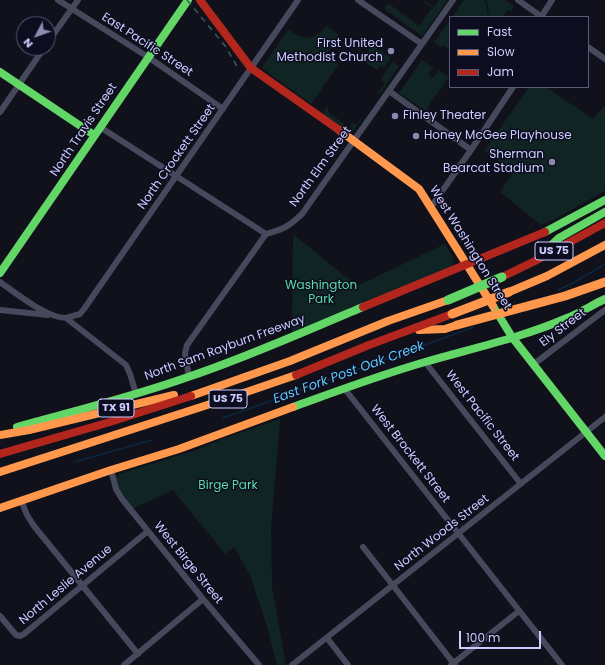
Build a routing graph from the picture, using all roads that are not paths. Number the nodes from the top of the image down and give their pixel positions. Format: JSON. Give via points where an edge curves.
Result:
{"nodes":[{"id":1,"x":58,"y":0,"type":"edge"},
{"id":2,"x":78,"y":0,"type":"edge"},
{"id":3,"x":188,"y":0,"type":"edge"},
{"id":4,"x":200,"y":0,"type":"edge"},
{"id":5,"x":298,"y":0,"type":"edge"},
{"id":6,"x":358,"y":0,"type":"edge"},
{"id":7,"x":453,"y":0,"type":"edge"},
{"id":8,"x":518,"y":0,"type":"edge"},
{"id":9,"x":552,"y":0,"type":"edge"},
{"id":10,"x":71,"y":9,"type":"junction"},
{"id":11,"x":540,"y":16,"type":"edge"},
{"id":12,"x":542,"y":16,"type":"edge"},
{"id":13,"x":56,"y":31,"type":"edge"},
{"id":14,"x":422,"y":44,"type":"junction"},
{"id":15,"x":589,"y":48,"type":"edge"},
{"id":16,"x":38,"y":56,"type":"edge"},
{"id":17,"x":148,"y":57,"type":"junction"},
{"id":18,"x":605,"y":59,"type":"edge"},
{"id":19,"x":251,"y":68,"type":"junction"},
{"id":20,"x":0,"y":72,"type":"edge"},
{"id":21,"x":19,"y":84,"type":"junction"},
{"id":22,"x":512,"y":88,"type":"edge"},
{"id":23,"x":389,"y":91,"type":"junction"},
{"id":24,"x":223,"y":109,"type":"junction"},
{"id":25,"x":0,"y":112,"type":"edge"},
{"id":26,"x":100,"y":127,"type":"junction"},
{"id":27,"x":94,"y":135,"type":"junction"},
{"id":28,"x":354,"y":141,"type":"junction"},
{"id":29,"x":471,"y":150,"type":"junction"},
{"id":30,"x":177,"y":176,"type":"junction"},
{"id":31,"x":605,"y":200,"type":"edge"},
{"id":32,"x":431,"y":207,"type":"junction"},
{"id":33,"x":605,"y":212,"type":"edge"},
{"id":34,"x":605,"y":223,"type":"edge"},
{"id":35,"x":266,"y":234,"type":"junction"},
{"id":36,"x":605,"y":245,"type":"edge"},
{"id":37,"x":535,"y":261,"type":"junction"},
{"id":38,"x":465,"y":265,"type":"junction"},
{"id":39,"x":0,"y":273,"type":"edge"},
{"id":40,"x":0,"y":282,"type":"edge"},
{"id":41,"x":605,"y":282,"type":"edge"},
{"id":42,"x":605,"y":299,"type":"edge"},
{"id":43,"x":0,"y":310,"type":"edge"},
{"id":44,"x":605,"y":310,"type":"edge"},
{"id":45,"x":49,"y":315,"type":"junction"},
{"id":46,"x":66,"y":318,"type":"junction"},
{"id":47,"x":408,"y":331,"type":"junction"},
{"id":48,"x":513,"y":337,"type":"junction"},
{"id":49,"x":425,"y":362,"type":"junction"},
{"id":50,"x":534,"y":364,"type":"junction"},
{"id":51,"x":189,"y":377,"type":"junction"},
{"id":52,"x":233,"y":381,"type":"junction"},
{"id":53,"x":344,"y":388,"type":"junction"},
{"id":54,"x":136,"y":394,"type":"junction"},
{"id":55,"x":605,"y":418,"type":"edge"},
{"id":56,"x":586,"y":432,"type":"junction"},
{"id":57,"x":0,"y":434,"type":"edge"},
{"id":58,"x":0,"y":454,"type":"edge"},
{"id":59,"x":605,"y":456,"type":"edge"},
{"id":60,"x":111,"y":470,"type":"junction"},
{"id":61,"x":0,"y":472,"type":"edge"},
{"id":62,"x":521,"y":484,"type":"junction"},
{"id":63,"x":21,"y":500,"type":"junction"},
{"id":64,"x":0,"y":508,"type":"edge"},
{"id":65,"x":148,"y":531,"type":"junction"},
{"id":66,"x":458,"y":534,"type":"junction"},
{"id":67,"x":363,"y":547,"type":"dead end"},
{"id":68,"x":393,"y":585,"type":"junction"},
{"id":69,"x":82,"y":586,"type":"junction"},
{"id":70,"x":203,"y":599,"type":"junction"},
{"id":71,"x":519,"y":611,"type":"junction"},
{"id":72,"x":0,"y":616,"type":"edge"},
{"id":73,"x":327,"y":638,"type":"junction"},
{"id":74,"x":138,"y":654,"type":"junction"},
{"id":75,"x":454,"y":664,"type":"edge"},
{"id":76,"x":124,"y":665,"type":"edge"},
{"id":77,"x":259,"y":665,"type":"edge"},
{"id":78,"x":292,"y":665,"type":"edge"},
{"id":79,"x":348,"y":665,"type":"edge"},
{"id":80,"x":562,"y":665,"type":"edge"}],
"edges":[{"from":1,"to":10,"type":"street","name":"East Pacific Street"},
{"from":2,"to":10,"type":"street"},
{"from":3,"to":17,"type":"main road","name":"North Travis Street"},
{"from":4,"to":19,"type":"main road","name":"West Washington Street"},
{"from":5,"to":19,"type":"street","name":"North Crockett Street"},
{"from":6,"to":14,"type":"street"},
{"from":7,"to":14,"type":"street","name":"North Elm Street"},
{"from":8,"to":11,"type":"street"},
{"from":9,"to":12,"type":"street"},
{"from":10,"to":13,"type":"street"},
{"from":10,"to":17,"type":"street","name":"East Pacific Street"},
{"from":14,"to":23,"type":"street","name":"North Elm Street"},
{"from":15,"to":18,"type":"street"},
{"from":16,"to":21,"type":"street"},
{"from":17,"to":24,"type":"street","name":"East Pacific Street"},
{"from":17,"to":26,"type":"main road","name":"North Travis Street"},
{"from":19,"to":24,"type":"street","name":"North Crockett Street"},
{"from":19,"to":28,"type":"main road","name":"West Washington Street"},
{"from":20,"to":21,"type":"main road"},
{"from":21,"to":25,"type":"street"},
{"from":21,"to":27,"type":"main road"},
{"from":22,"to":29,"type":"street"},
{"from":23,"to":28,"type":"street","name":"North Elm Street"},
{"from":23,"to":29,"type":"street"},
{"from":24,"to":30,"type":"street","name":"North Crockett Street"},
{"from":26,"to":27,"type":"main road","name":"North Travis Street"},
{"from":26,"to":30,"type":"street"},
{"from":27,"to":39,"type":"main road","name":"North Travis Street"},
{"from":28,"to":32,"type":"main road","name":"West Washington Street","via":[[411,182]]},
{"from":28,"to":35,"type":"street","name":"North Elm Street","via":[[302,214],[290,226]]},
{"from":29,"to":32,"type":"street"},
{"from":30,"to":35,"type":"street"},
{"from":30,"to":46,"type":"street","name":"North Crockett Street","via":[[84,309],[80,314]]},
{"from":31,"to":38,"type":"main road","name":"North Sam Rayburn Freeway","via":[[549,230]]},
{"from":32,"to":38,"type":"main road","name":"West Washington Street"},
{"from":33,"to":37,"type":"main road","via":[[559,238]]},
{"from":34,"to":37,"type":"main road","number":"US 75"},
{"from":35,"to":51,"type":"street","via":[[187,345],[185,353]]},
{"from":36,"to":47,"type":"main road","number":"US 75","bridge":true,"via":[[547,276]]},
{"from":37,"to":52,"type":"main road","number":"US 75","bridge":true,"via":[[448,300]]},
{"from":38,"to":48,"type":"main road","name":"West Washington Street"},
{"from":38,"to":51,"type":"main road","name":"North Sam Rayburn Freeway"},
{"from":40,"to":45,"type":"street"},
{"from":41,"to":47,"type":"main road","bridge":true,"via":[[565,296],[445,328]]},
{"from":42,"to":48,"type":"main road","via":[[568,318]]},
{"from":43,"to":45,"type":"street"},
{"from":44,"to":50,"type":"street","name":"Ely Street"},
{"from":45,"to":46,"type":"street"},
{"from":46,"to":54,"type":"street","via":[[126,365]]},
{"from":47,"to":61,"type":"main road","number":"US 75","via":[[232,397]]},
{"from":48,"to":49,"type":"main road"},
{"from":48,"to":50,"type":"main road","name":"West Washington Street"},
{"from":49,"to":53,"type":"main road"},
{"from":49,"to":62,"type":"street","name":"West Pacific Street"},
{"from":50,"to":56,"type":"main road","name":"West Washington Street"},
{"from":51,"to":54,"type":"main road","name":"North Sam Rayburn Freeway"},
{"from":52,"to":57,"type":"main road","number":"TX 91","via":[[29,430]]},
{"from":52,"to":58,"type":"main road","number":"US 75"},
{"from":53,"to":60,"type":"main road","via":[[179,449]]},
{"from":53,"to":66,"type":"street","name":"West Brockett Street"},
{"from":54,"to":57,"type":"main road","name":"North Sam Rayburn Freeway"},
{"from":55,"to":56,"type":"street","name":"North Woods Street"},
{"from":56,"to":59,"type":"main road","name":"West Washington Street"},
{"from":56,"to":62,"type":"street","name":"North Woods Street"},
{"from":60,"to":63,"type":"main road"},
{"from":60,"to":65,"type":"street","name":"West Birge Street","via":[[116,489],[122,499]]},
{"from":62,"to":66,"type":"street","name":"North Woods Street"},
{"from":63,"to":64,"type":"main road"},
{"from":63,"to":69,"type":"street","via":[[34,526]]},
{"from":65,"to":69,"type":"street","name":"North Leslie Avenue"},
{"from":65,"to":70,"type":"street","name":"West Birge Street"},
{"from":66,"to":68,"type":"street","name":"North Woods Street"},
{"from":66,"to":71,"type":"street","name":"West Brockett Street"},
{"from":67,"to":68,"type":"street"},
{"from":68,"to":73,"type":"street","name":"North Woods Street"},
{"from":68,"to":75,"type":"street"},
{"from":69,"to":72,"type":"street","name":"North Leslie Avenue","via":[[20,636],[16,635]]},
{"from":69,"to":74,"type":"street"},
{"from":70,"to":74,"type":"street"},
{"from":70,"to":77,"type":"street","name":"West Birge Street"},
{"from":71,"to":75,"type":"street"},
{"from":71,"to":80,"type":"street","name":"West Brockett Street"},
{"from":73,"to":78,"type":"street","name":"North Woods Street"},
{"from":73,"to":79,"type":"street"},
{"from":74,"to":76,"type":"street"}]}
